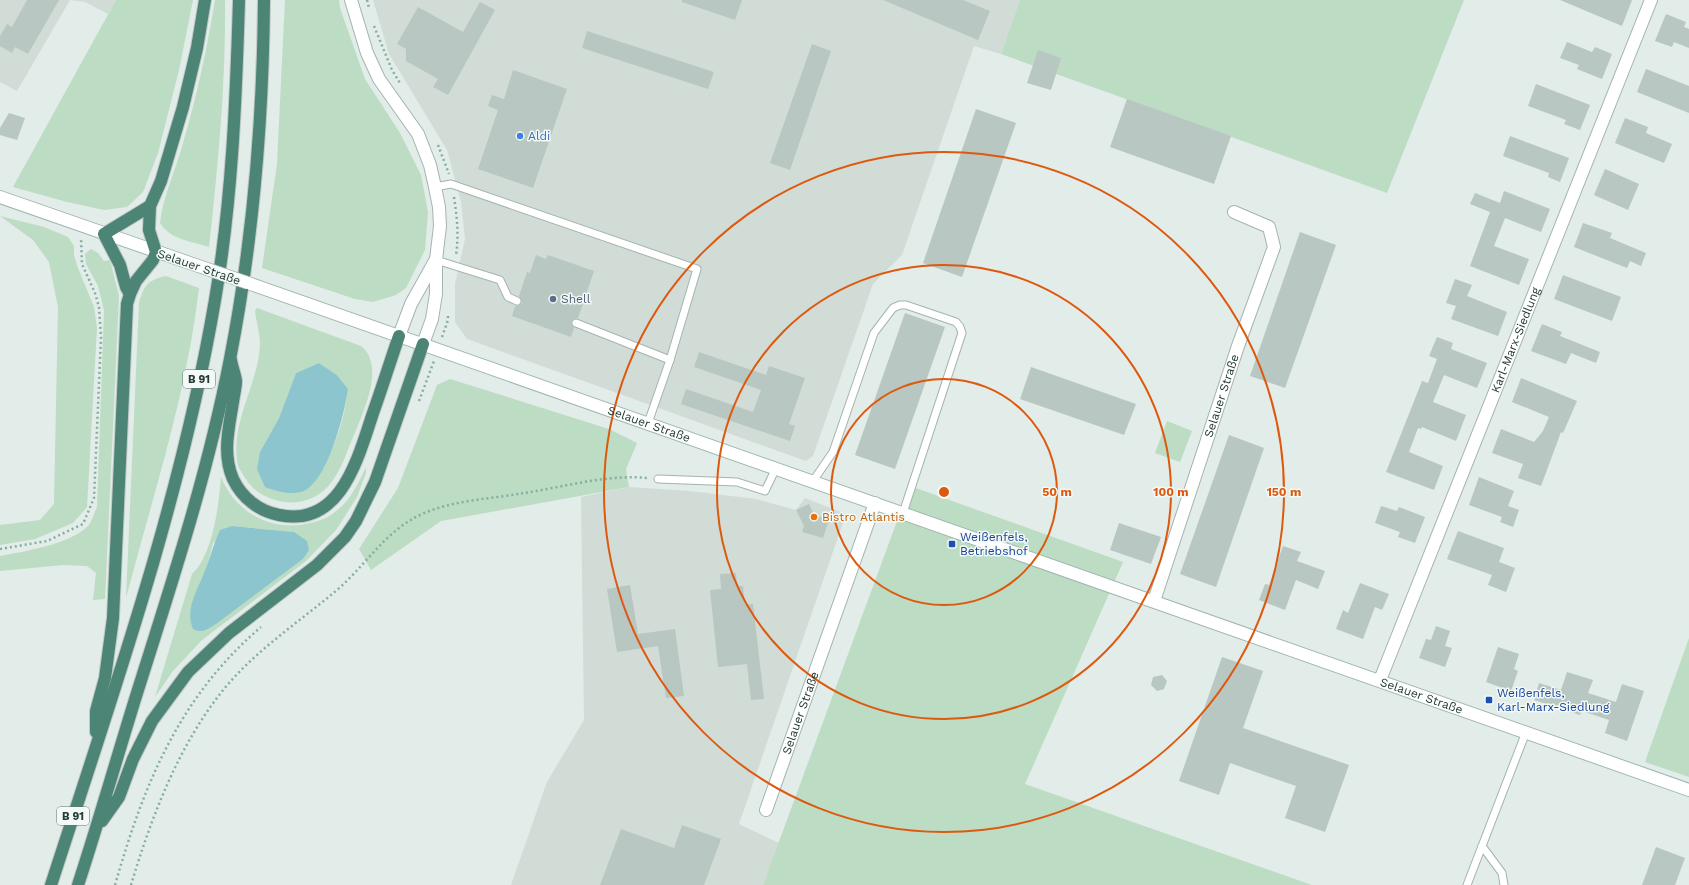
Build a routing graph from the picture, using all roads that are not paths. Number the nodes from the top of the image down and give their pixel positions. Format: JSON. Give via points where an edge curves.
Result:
{"nodes":[{"id":1,"x":205,"y":0,"type":"edge"},
{"id":2,"x":239,"y":0,"type":"edge"},
{"id":3,"x":264,"y":0,"type":"edge"},
{"id":4,"x":351,"y":0,"type":"edge"},
{"id":5,"x":1651,"y":0,"type":"edge"},
{"id":6,"x":435,"y":187,"type":"junction"},
{"id":7,"x":0,"y":197,"type":"edge"},
{"id":8,"x":150,"y":206,"type":"junction"},
{"id":9,"x":1234,"y":212,"type":"dead end"},
{"id":10,"x":104,"y":234,"type":"junction"},
{"id":11,"x":156,"y":252,"type":"junction"},
{"id":12,"x":436,"y":260,"type":"junction"},
{"id":13,"x":130,"y":294,"type":"junction"},
{"id":14,"x":517,"y":301,"type":"dead end"},
{"id":15,"x":576,"y":323,"type":"dead end"},
{"id":16,"x":399,"y":336,"type":"junction"},
{"id":17,"x":423,"y":344,"type":"junction"},
{"id":18,"x":230,"y":357,"type":"junction"},
{"id":19,"x":670,"y":360,"type":"junction"},
{"id":20,"x":648,"y":423,"type":"junction"},
{"id":21,"x":776,"y":468,"type":"junction"},
{"id":22,"x":658,"y":479,"type":"road end"},
{"id":23,"x":813,"y":481,"type":"junction"},
{"id":24,"x":876,"y":503,"type":"junction"},
{"id":25,"x":903,"y":513,"type":"junction"},
{"id":26,"x":1154,"y":601,"type":"junction"},
{"id":27,"x":1380,"y":680,"type":"junction"},
{"id":28,"x":1526,"y":732,"type":"junction"},
{"id":29,"x":96,"y":747,"type":"junction"},
{"id":30,"x":1689,"y":790,"type":"edge"},
{"id":31,"x":766,"y":810,"type":"dead end"},
{"id":32,"x":97,"y":826,"type":"junction"},
{"id":33,"x":1482,"y":846,"type":"junction"},
{"id":34,"x":51,"y":885,"type":"edge"},
{"id":35,"x":78,"y":885,"type":"edge"},
{"id":36,"x":1467,"y":885,"type":"edge"},
{"id":37,"x":1504,"y":885,"type":"edge"}],
"edges":[{"from":1,"to":8,"type":"highway","via":[[183,107],[163,175]]},
{"from":2,"to":29,"type":"highway","number":"B 91","via":[[234,141],[215,301],[182,454],[136,620]]},
{"from":3,"to":18,"type":"highway","number":"B 91","via":[[264,68],[259,143],[251,218]]},
{"from":4,"to":6,"type":"street","via":[[367,53],[379,79],[418,134]]},
{"from":5,"to":27,"type":"street","name":"Karl-Marx-Siedlung"},
{"from":6,"to":12,"type":"street","via":[[440,226]]},
{"from":6,"to":19,"type":"lane","via":[[451,184],[697,268]]},
{"from":7,"to":10,"type":"street","name":"Selauer Straße"},
{"from":8,"to":10,"type":"highway"},
{"from":8,"to":11,"type":"highway","via":[[149,230]]},
{"from":9,"to":26,"type":"street","name":"Selauer Straße","via":[[1269,227],[1274,247],[1238,346]]},
{"from":10,"to":11,"type":"street","name":"Selauer Straße"},
{"from":10,"to":13,"type":"highway","via":[[120,265]]},
{"from":11,"to":13,"type":"highway"},
{"from":11,"to":16,"type":"street","name":"Selauer Straße","bridge":true},
{"from":12,"to":14,"type":"lane","via":[[500,280],[508,297]]},
{"from":12,"to":16,"type":"street","via":[[411,304]]},
{"from":12,"to":17,"type":"street","via":[[432,319]]},
{"from":13,"to":29,"type":"highway","via":[[113,618],[106,671],[96,711]]},
{"from":15,"to":19,"type":"lane"},
{"from":16,"to":17,"type":"street","name":"Selauer Straße"},
{"from":16,"to":18,"type":"highway","via":[[359,455],[346,484],[336,497],[323,507],[302,515],[280,515],[257,506],[239,490],[233,479],[227,455],[236,382]]},
{"from":17,"to":20,"type":"street","name":"Selauer Straße"},
{"from":17,"to":32,"type":"highway","via":[[375,482],[356,521],[345,537],[317,565],[229,633],[188,672],[152,721],[133,759],[120,797]]},
{"from":18,"to":32,"type":"highway","number":"B 91","via":[[204,473],[181,557]]},
{"from":19,"to":20,"type":"lane"},
{"from":20,"to":21,"type":"street","name":"Selauer Straße"},
{"from":21,"to":22,"type":"lane","via":[[765,491],[737,482]]},
{"from":21,"to":23,"type":"street","name":"Selauer Straße"},
{"from":23,"to":24,"type":"street","name":"Selauer Straße"},
{"from":23,"to":25,"type":"lane","via":[[833,452],[874,333],[893,308],[906,305],[956,322],[962,333]]},
{"from":24,"to":25,"type":"street","name":"Selauer Straße"},
{"from":24,"to":31,"type":"street","name":"Selauer Straße"},
{"from":25,"to":26,"type":"street","name":"Selauer Straße"},
{"from":26,"to":27,"type":"street","name":"Selauer Straße"},
{"from":27,"to":28,"type":"street","name":"Selauer Straße"},
{"from":28,"to":30,"type":"street","name":"Selauer Straße"},
{"from":28,"to":33,"type":"lane"},
{"from":29,"to":34,"type":"highway","number":"B 91"},
{"from":32,"to":35,"type":"highway","number":"B 91"},
{"from":33,"to":36,"type":"lane"},
{"from":33,"to":37,"type":"lane","via":[[1502,873]]}]}
